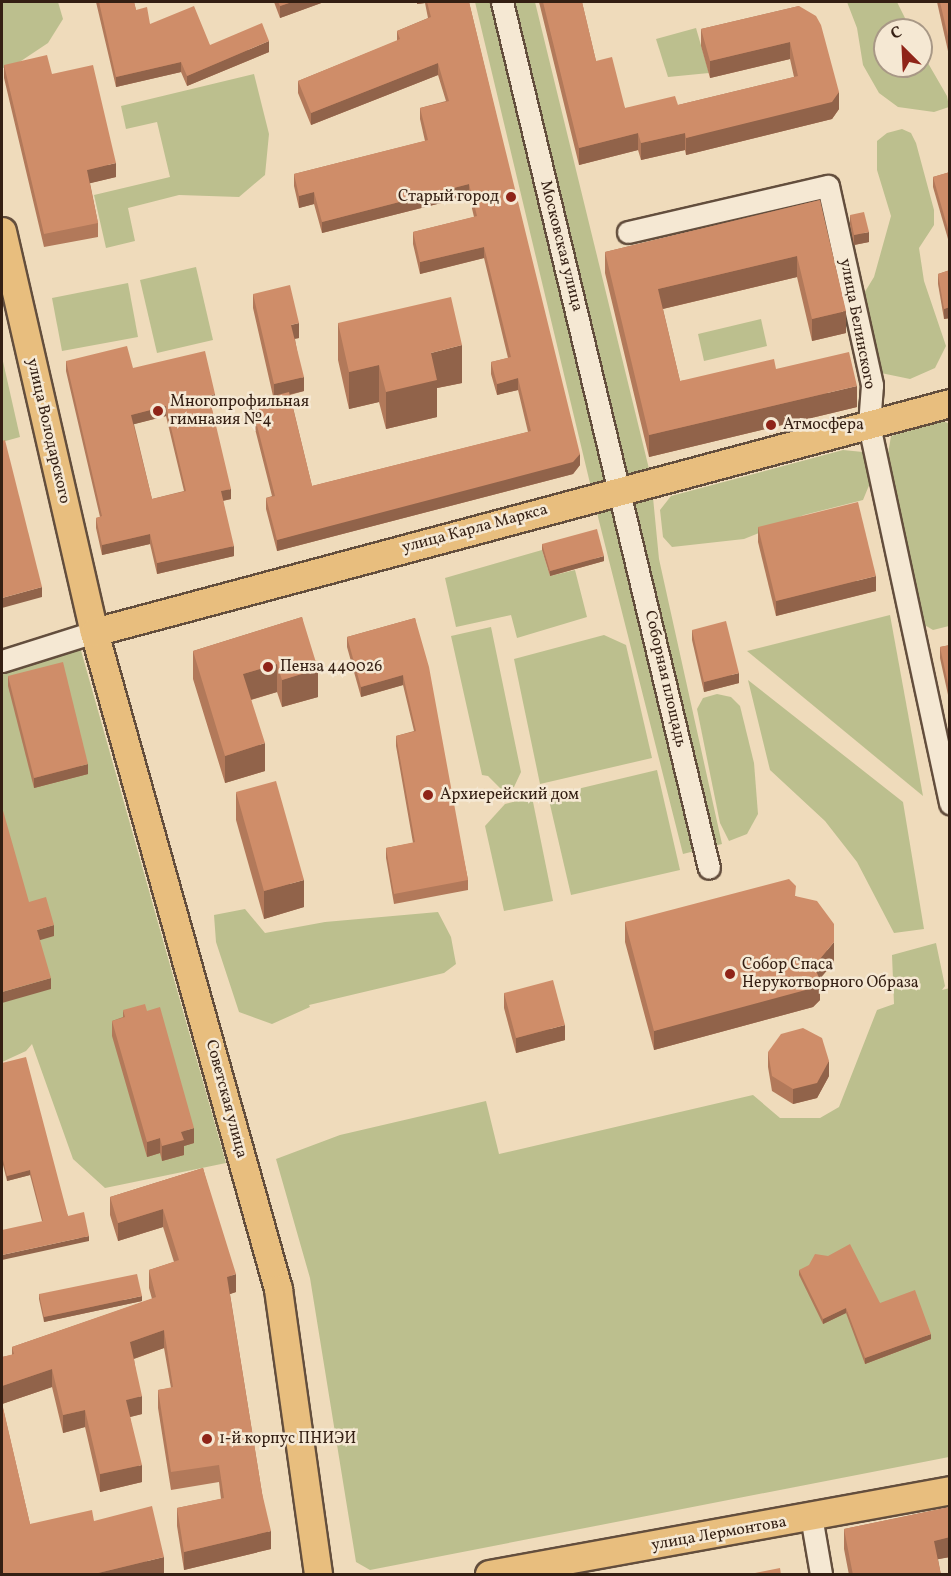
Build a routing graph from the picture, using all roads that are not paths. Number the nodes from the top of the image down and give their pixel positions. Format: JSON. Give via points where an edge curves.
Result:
{"nodes":[{"id":1,"x":502,"y":2,"type":"edge"},
{"id":2,"x":2,"y":231,"type":"edge"},
{"id":3,"x":628,"y":232,"type":"dead end"},
{"id":4,"x":950,"y":403,"type":"edge"},
{"id":5,"x":869,"y":425,"type":"junction"},
{"id":6,"x":621,"y":490,"type":"junction"},
{"id":7,"x":94,"y":632,"type":"junction"},
{"id":8,"x":2,"y":661,"type":"edge"},
{"id":9,"x":950,"y":803,"type":"edge"},
{"id":10,"x":709,"y":868,"type":"dead end"},
{"id":11,"x":950,"y":1490,"type":"edge"},
{"id":12,"x":811,"y":1516,"type":"junction"},
{"id":13,"x":318,"y":1575,"type":"edge"},
{"id":14,"x":489,"y":1575,"type":"edge"},
{"id":15,"x":821,"y":1575,"type":"edge"}],
"edges":[{"from":1,"to":6,"type":"street","name":"Московская улица"},
{"from":2,"to":7,"type":"main road","name":"улица Володарского"},
{"from":3,"to":5,"type":"street","name":"улица Белинского","via":[[828,186],[872,385]]},
{"from":4,"to":5,"type":"main road","name":"улица Карла Маркса"},
{"from":5,"to":6,"type":"main road","name":"улица Карла Маркса"},
{"from":5,"to":9,"type":"street","name":"улица Белинского"},
{"from":6,"to":7,"type":"main road","name":"улица Карла Маркса"},
{"from":6,"to":10,"type":"street","name":"Соборная площадь"},
{"from":7,"to":8,"type":"street","name":"улица Карла Маркса"},
{"from":7,"to":13,"type":"main road","name":"Советская улица","via":[[278,1289]]},
{"from":11,"to":12,"type":"main road","name":"улица Лермонтова"},
{"from":12,"to":14,"type":"main road","name":"улица Лермонтова"},
{"from":12,"to":15,"type":"street"}]}
